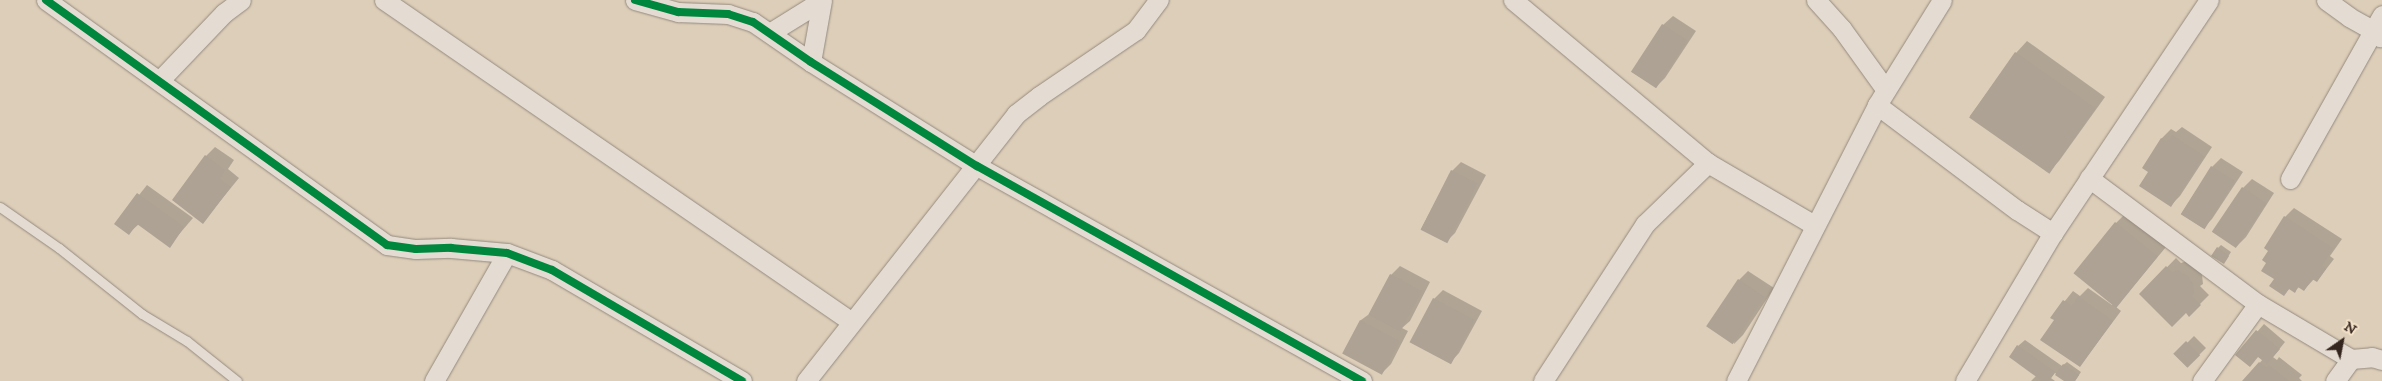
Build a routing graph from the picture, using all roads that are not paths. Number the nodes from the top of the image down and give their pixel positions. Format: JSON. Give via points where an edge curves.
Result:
{"nodes":[{"id":1,"x":46,"y":0,"type":"edge"},
{"id":2,"x":241,"y":0,"type":"edge"},
{"id":3,"x":384,"y":0,"type":"edge"},
{"id":4,"x":635,"y":0,"type":"edge"},
{"id":5,"x":1159,"y":0,"type":"edge"},
{"id":6,"x":1513,"y":0,"type":"edge"},
{"id":7,"x":1816,"y":0,"type":"edge"},
{"id":8,"x":1942,"y":0,"type":"edge"},
{"id":9,"x":2209,"y":0,"type":"edge"},
{"id":10,"x":2326,"y":0,"type":"edge"},
{"id":11,"x":821,"y":1,"type":"edge"},
{"id":12,"x":2379,"y":28,"type":"edge"},
{"id":13,"x":771,"y":32,"type":"junction"},
{"id":14,"x":811,"y":62,"type":"junction"},
{"id":15,"x":159,"y":81,"type":"junction"},
{"id":16,"x":1882,"y":97,"type":"junction"},
{"id":17,"x":1708,"y":163,"type":"junction"},
{"id":18,"x":977,"y":166,"type":"junction"},
{"id":19,"x":2089,"y":178,"type":"junction"},
{"id":20,"x":2290,"y":179,"type":"dead end"},
{"id":21,"x":0,"y":207,"type":"edge"},
{"id":22,"x":1814,"y":225,"type":"junction"},
{"id":23,"x":2053,"y":233,"type":"junction"},
{"id":24,"x":507,"y":253,"type":"junction"},
{"id":25,"x":2258,"y":304,"type":"junction"},
{"id":26,"x":852,"y":322,"type":"junction"},
{"id":27,"x":2351,"y":359,"type":"junction"},
{"id":28,"x":2382,"y":360,"type":"edge"},
{"id":29,"x":237,"y":381,"type":"edge"},
{"id":30,"x":434,"y":381,"type":"edge"},
{"id":31,"x":742,"y":381,"type":"edge"},
{"id":32,"x":806,"y":381,"type":"edge"},
{"id":33,"x":1362,"y":381,"type":"edge"},
{"id":34,"x":1543,"y":381,"type":"edge"},
{"id":35,"x":1736,"y":381,"type":"edge"},
{"id":36,"x":1965,"y":381,"type":"edge"},
{"id":37,"x":2202,"y":381,"type":"edge"},
{"id":38,"x":2335,"y":381,"type":"edge"}],
"edges":[{"from":1,"to":15,"type":"street"},
{"from":2,"to":15,"type":"street","via":[[224,13]]},
{"from":3,"to":26,"type":"street"},
{"from":4,"to":13,"type":"street","via":[[678,12],[728,14]]},
{"from":5,"to":18,"type":"street","via":[[1136,30],[1016,114]]},
{"from":6,"to":17,"type":"street"},
{"from":7,"to":16,"type":"street","via":[[1842,29]]},
{"from":8,"to":16,"type":"street"},
{"from":9,"to":19,"type":"street"},
{"from":10,"to":12,"type":"street","via":[[2349,17]]},
{"from":11,"to":13,"type":"street"},
{"from":11,"to":14,"type":"street"},
{"from":12,"to":20,"type":"street"},
{"from":13,"to":14,"type":"street"},
{"from":14,"to":18,"type":"street"},
{"from":15,"to":24,"type":"street","via":[[386,245]]},
{"from":16,"to":22,"type":"street"},
{"from":16,"to":23,"type":"street","via":[[2017,210]]},
{"from":17,"to":22,"type":"street"},
{"from":17,"to":34,"type":"street","via":[[1645,224]]},
{"from":18,"to":26,"type":"street"},
{"from":18,"to":33,"type":"street"},
{"from":19,"to":23,"type":"street"},
{"from":19,"to":25,"type":"street"},
{"from":21,"to":29,"type":"lane","via":[[59,248],[142,314],[187,341]]},
{"from":22,"to":35,"type":"street"},
{"from":23,"to":36,"type":"street"},
{"from":24,"to":30,"type":"street"},
{"from":24,"to":31,"type":"street","via":[[552,270]]},
{"from":25,"to":27,"type":"street"},
{"from":25,"to":37,"type":"street"},
{"from":26,"to":32,"type":"street"},
{"from":27,"to":28,"type":"street","via":[[2372,357]]},
{"from":27,"to":38,"type":"street"}]}
